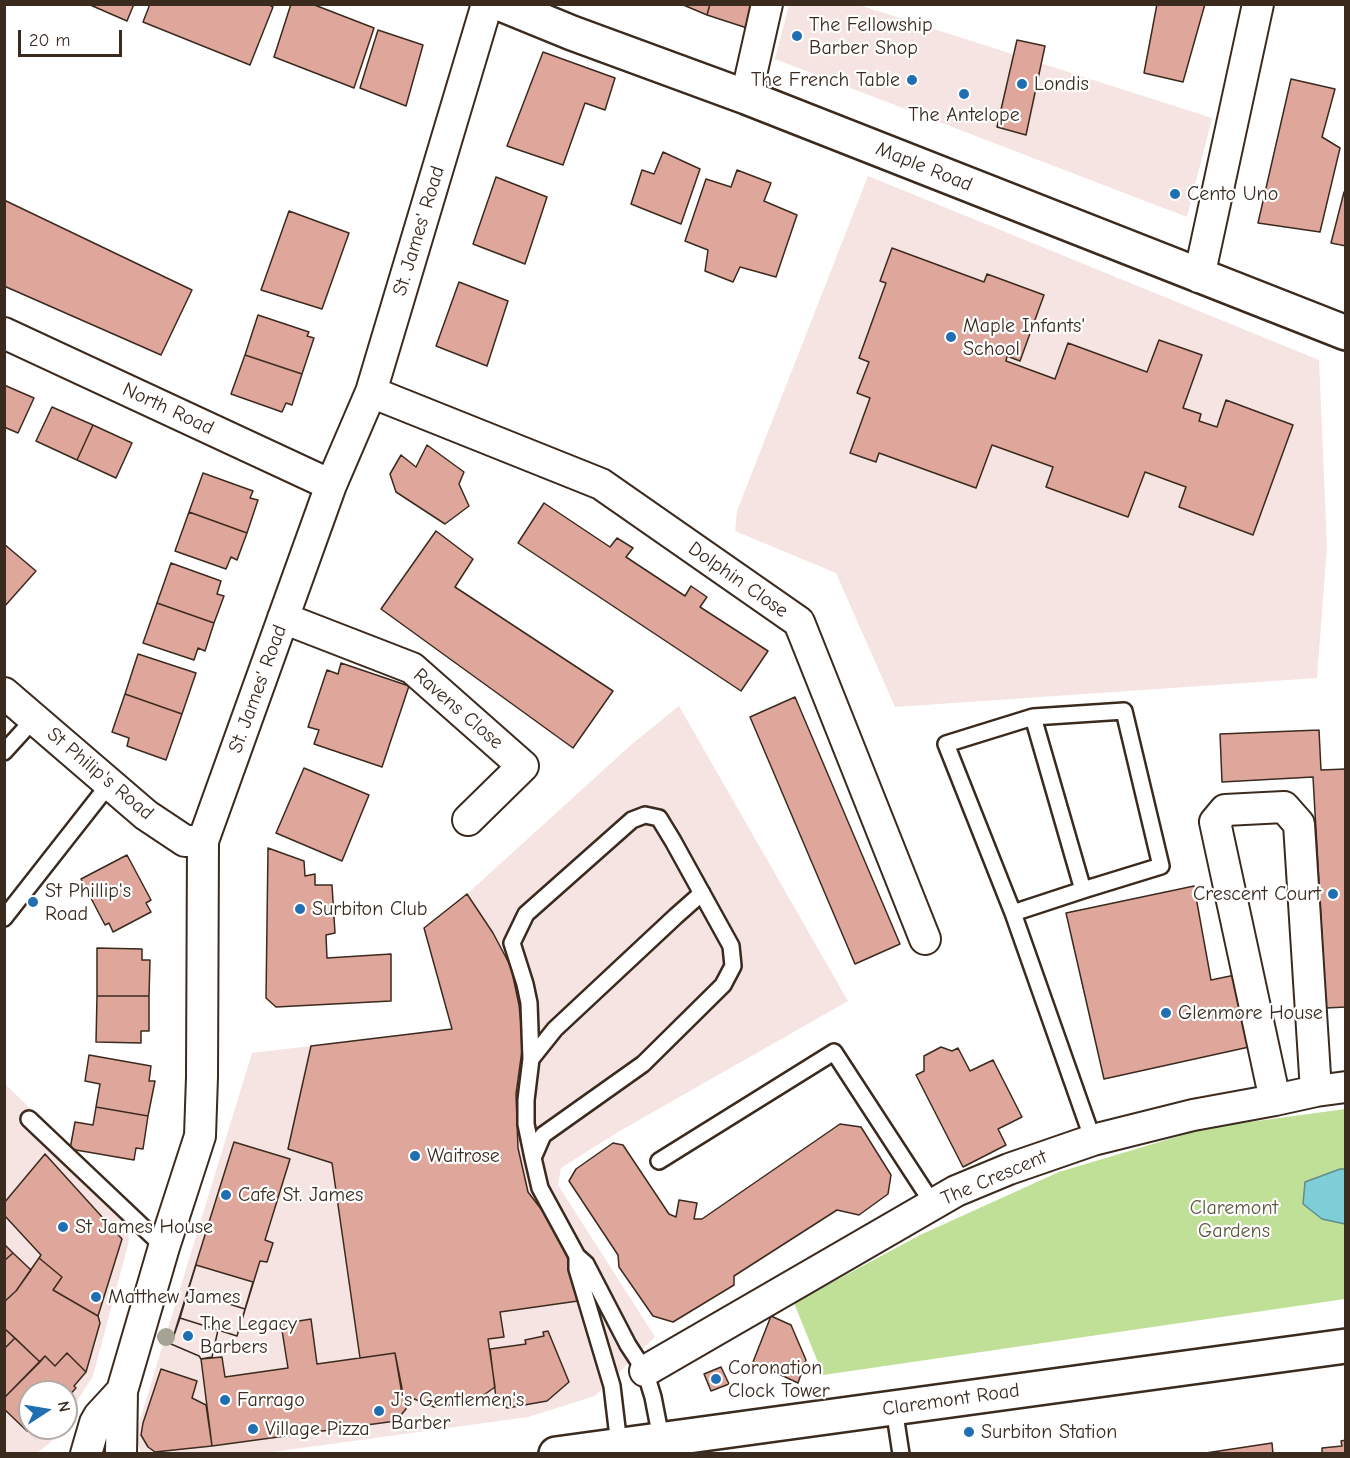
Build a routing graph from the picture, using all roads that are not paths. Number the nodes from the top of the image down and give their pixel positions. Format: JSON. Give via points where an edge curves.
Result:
{"nodes":[{"id":1,"x":487,"y":4,"type":"edge"},
{"id":2,"x":501,"y":4,"type":"edge"},
{"id":3,"x":767,"y":4,"type":"edge"},
{"id":4,"x":1258,"y":4,"type":"edge"},
{"id":5,"x":746,"y":97,"type":"junction"},
{"id":6,"x":1199,"y":277,"type":"junction"},
{"id":7,"x":4,"y":333,"type":"edge"},
{"id":8,"x":1346,"y":333,"type":"edge"},
{"id":9,"x":371,"y":392,"type":"junction"},
{"id":10,"x":331,"y":485,"type":"junction"},
{"id":11,"x":283,"y":618,"type":"junction"},
{"id":12,"x":4,"y":693,"type":"edge"},
{"id":13,"x":1034,"y":717,"type":"junction"},
{"id":14,"x":34,"y":718,"type":"junction"},
{"id":15,"x":4,"y":752,"type":"edge"},
{"id":16,"x":110,"y":783,"type":"junction"},
{"id":17,"x":468,"y":820,"type":"dead end"},
{"id":18,"x":203,"y":841,"type":"junction"},
{"id":19,"x":1083,"y":890,"type":"junction"},
{"id":20,"x":702,"y":893,"type":"junction"},
{"id":21,"x":1013,"y":913,"type":"junction"},
{"id":22,"x":4,"y":918,"type":"edge"},
{"id":23,"x":926,"y":939,"type":"dead end"},
{"id":24,"x":531,"y":1059,"type":"junction"},
{"id":25,"x":1346,"y":1087,"type":"edge"},
{"id":26,"x":1316,"y":1091,"type":"junction"},
{"id":27,"x":1275,"y":1100,"type":"junction"},
{"id":28,"x":29,"y":1119,"type":"dead end"},
{"id":29,"x":1093,"y":1140,"type":"junction"},
{"id":30,"x":533,"y":1158,"type":"junction"},
{"id":31,"x":659,"y":1161,"type":"dead end"},
{"id":32,"x":933,"y":1204,"type":"junction"},
{"id":33,"x":164,"y":1247,"type":"junction"},
{"id":34,"x":577,"y":1256,"type":"junction"},
{"id":35,"x":1346,"y":1346,"type":"edge"},
{"id":36,"x":645,"y":1371,"type":"junction"},
{"id":37,"x":122,"y":1391,"type":"junction"},
{"id":38,"x":894,"y":1408,"type":"junction"},
{"id":39,"x":661,"y":1438,"type":"junction"},
{"id":40,"x":619,"y":1445,"type":"junction"},
{"id":41,"x":86,"y":1454,"type":"edge"},
{"id":42,"x":121,"y":1454,"type":"edge"},
{"id":43,"x":556,"y":1454,"type":"edge"},
{"id":44,"x":901,"y":1454,"type":"edge"}],
"edges":[{"from":1,"to":9,"type":"street","name":"St. James' Road"},
{"from":2,"to":5,"type":"street","name":"Maple Road"},
{"from":3,"to":5,"type":"street"},
{"from":4,"to":6,"type":"street"},
{"from":5,"to":6,"type":"street","name":"Maple Road"},
{"from":6,"to":8,"type":"street","name":"Maple Road"},
{"from":7,"to":10,"type":"street","name":"North Road"},
{"from":9,"to":10,"type":"street","name":"St. James' Road"},
{"from":9,"to":23,"type":"street","name":"Dolphin Close","via":[[601,484],[800,622]]},
{"from":10,"to":11,"type":"street","name":"St. James' Road"},
{"from":11,"to":17,"type":"street","name":"Ravens Close","via":[[411,668],[523,766]]},
{"from":11,"to":18,"type":"street","name":"St. James' Road"},
{"from":12,"to":14,"type":"street","name":"St Philip's Road"},
{"from":13,"to":19,"type":"lane"},
{"from":13,"to":19,"type":"lane","via":[[1124,711],[1161,866]]},
{"from":13,"to":21,"type":"lane","via":[[946,744]]},
{"from":14,"to":15,"type":"lane"},
{"from":14,"to":16,"type":"street","name":"St Philip's Road"},
{"from":16,"to":18,"type":"street","name":"St Philip's Road","via":[[146,815],[185,841]]},
{"from":16,"to":22,"type":"lane"},
{"from":18,"to":33,"type":"street","name":"St. James' Road","via":[[200,1136]]},
{"from":19,"to":21,"type":"lane"},
{"from":20,"to":24,"type":"lane","via":[[555,1029]]},
{"from":20,"to":24,"type":"lane","via":[[659,818],[645,815],[632,820],[526,914],[512,944],[529,1003]]},
{"from":20,"to":30,"type":"lane","via":[[731,946],[733,966],[723,985],[643,1064],[543,1136]]},
{"from":21,"to":29,"type":"lane"},
{"from":24,"to":30,"type":"lane","via":[[526,1124]]},
{"from":25,"to":26,"type":"street","name":"The Crescent"},
{"from":26,"to":27,"type":"street","name":"The Crescent"},
{"from":26,"to":27,"type":"street","via":[[1299,824],[1284,807],[1225,810],[1215,822]]},
{"from":27,"to":29,"type":"street","name":"The Crescent"},
{"from":28,"to":33,"type":"lane"},
{"from":29,"to":32,"type":"street","name":"The Crescent","via":[[1009,1169]]},
{"from":30,"to":34,"type":"lane","via":[[540,1188]]},
{"from":31,"to":32,"type":"lane","via":[[834,1052]]},
{"from":32,"to":36,"type":"street","name":"The Crescent"},
{"from":33,"to":37,"type":"street","name":"St. James' Road"},
{"from":34,"to":36,"type":"lane","via":[[586,1264]]},
{"from":34,"to":40,"type":"lane","via":[[577,1269],[612,1386]]},
{"from":35,"to":38,"type":"street","name":"Claremont Road"},
{"from":36,"to":39,"type":"lane"},
{"from":37,"to":41,"type":"street","name":"St. James' Road","via":[[99,1416]]},
{"from":37,"to":42,"type":"street","name":"St. James' Road"},
{"from":38,"to":39,"type":"street","name":"Claremont Road"},
{"from":38,"to":44,"type":"lane"},
{"from":39,"to":40,"type":"street","name":"Claremont Road"},
{"from":40,"to":43,"type":"street","name":"Claremont Road"}]}
